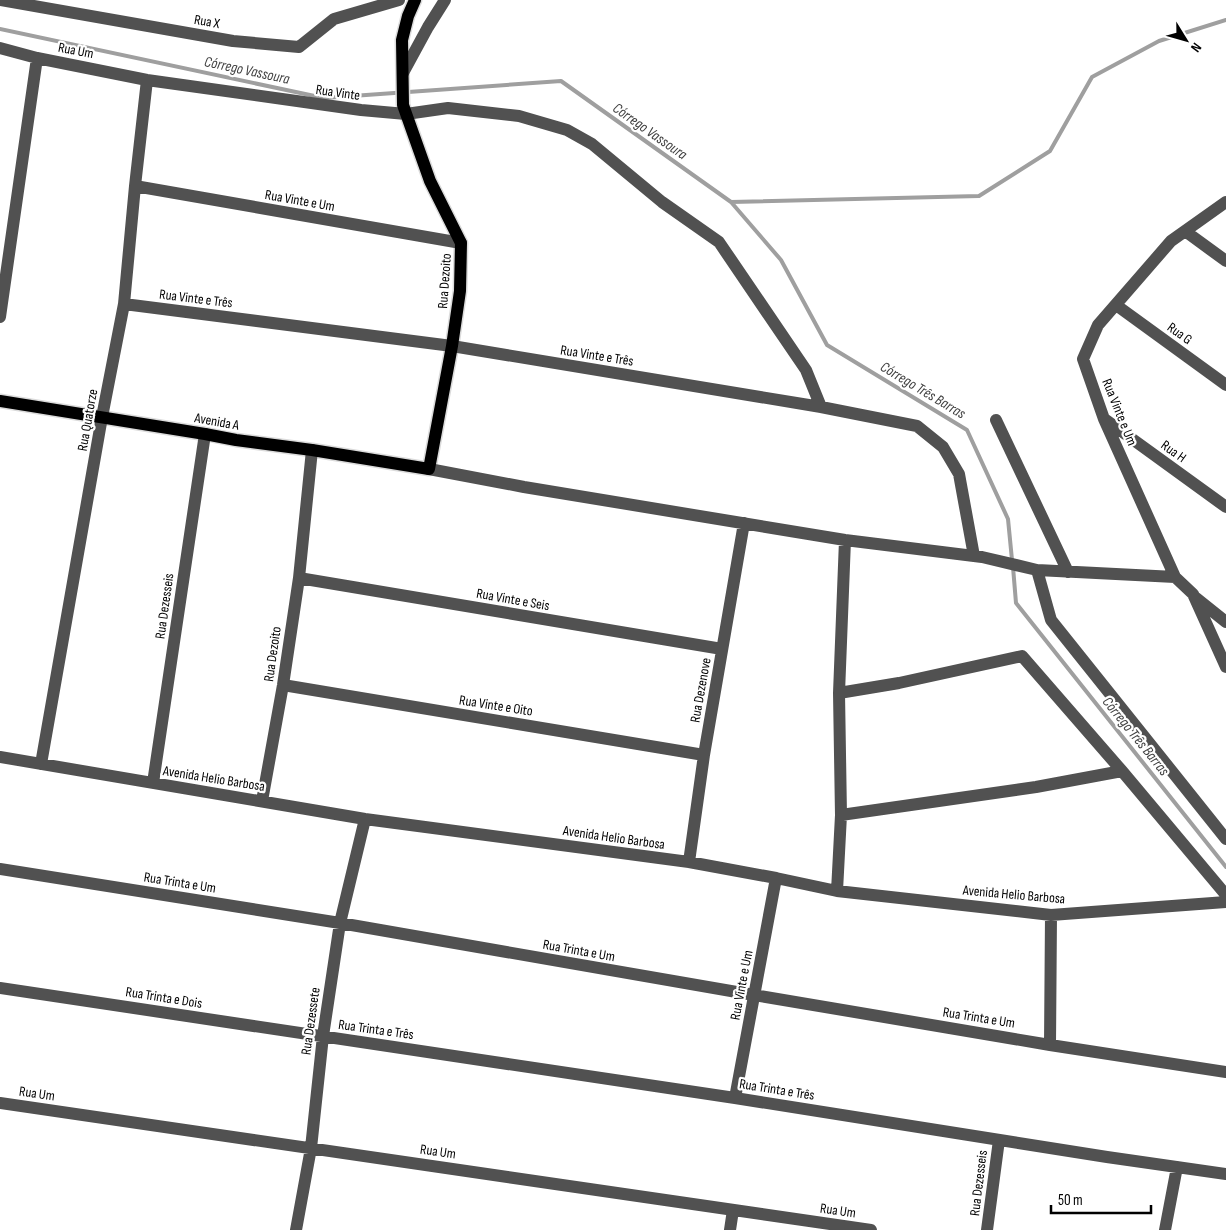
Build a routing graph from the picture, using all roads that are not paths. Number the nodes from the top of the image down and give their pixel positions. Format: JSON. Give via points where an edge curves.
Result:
{"nodes":[{"id":1,"x":0,"y":0,"type":"edge"},
{"id":2,"x":399,"y":0,"type":"edge"},
{"id":3,"x":415,"y":0,"type":"edge"},
{"id":4,"x":445,"y":0,"type":"edge"},
{"id":5,"x":0,"y":48,"type":"edge"},
{"id":6,"x":37,"y":58,"type":"junction"},
{"id":7,"x":403,"y":73,"type":"junction"},
{"id":8,"x":147,"y":80,"type":"junction"},
{"id":9,"x":404,"y":109,"type":"junction"},
{"id":10,"x":135,"y":186,"type":"junction"},
{"id":11,"x":1226,"y":202,"type":"edge"},
{"id":12,"x":1185,"y":231,"type":"junction"},
{"id":13,"x":461,"y":243,"type":"junction"},
{"id":14,"x":1226,"y":261,"type":"edge"},
{"id":15,"x":124,"y":304,"type":"junction"},
{"id":16,"x":1116,"y":305,"type":"junction"},
{"id":17,"x":0,"y":317,"type":"edge"},
{"id":18,"x":452,"y":346,"type":"junction"},
{"id":19,"x":1226,"y":385,"type":"edge"},
{"id":20,"x":0,"y":401,"type":"edge"},
{"id":21,"x":821,"y":407,"type":"junction"},
{"id":22,"x":102,"y":417,"type":"junction"},
{"id":23,"x":1104,"y":418,"type":"junction"},
{"id":24,"x":996,"y":420,"type":"dead end"},
{"id":25,"x":204,"y":434,"type":"junction"},
{"id":26,"x":312,"y":450,"type":"junction"},
{"id":27,"x":429,"y":469,"type":"junction"},
{"id":28,"x":1226,"y":507,"type":"edge"},
{"id":29,"x":744,"y":523,"type":"junction"},
{"id":30,"x":845,"y":540,"type":"junction"},
{"id":31,"x":978,"y":557,"type":"junction"},
{"id":32,"x":1037,"y":570,"type":"junction"},
{"id":33,"x":1068,"y":572,"type":"junction"},
{"id":34,"x":1175,"y":577,"type":"junction"},
{"id":35,"x":299,"y":578,"type":"junction"},
{"id":36,"x":1193,"y":594,"type":"junction"},
{"id":37,"x":1226,"y":622,"type":"edge"},
{"id":38,"x":722,"y":649,"type":"junction"},
{"id":39,"x":1226,"y":667,"type":"edge"},
{"id":40,"x":283,"y":685,"type":"junction"},
{"id":41,"x":839,"y":693,"type":"junction"},
{"id":42,"x":704,"y":755,"type":"junction"},
{"id":43,"x":0,"y":758,"type":"edge"},
{"id":44,"x":41,"y":764,"type":"junction"},
{"id":45,"x":1122,"y":771,"type":"junction"},
{"id":46,"x":153,"y":783,"type":"junction"},
{"id":47,"x":262,"y":801,"type":"junction"},
{"id":48,"x":841,"y":815,"type":"junction"},
{"id":49,"x":365,"y":818,"type":"junction"},
{"id":50,"x":1226,"y":839,"type":"edge"},
{"id":51,"x":689,"y":862,"type":"junction"},
{"id":52,"x":0,"y":869,"type":"edge"},
{"id":53,"x":776,"y":878,"type":"junction"},
{"id":54,"x":837,"y":891,"type":"junction"},
{"id":55,"x":1226,"y":895,"type":"edge"},
{"id":56,"x":1226,"y":902,"type":"edge"},
{"id":57,"x":1051,"y":915,"type":"junction"},
{"id":58,"x":340,"y":923,"type":"junction"},
{"id":59,"x":0,"y":988,"type":"edge"},
{"id":60,"x":754,"y":995,"type":"junction"},
{"id":61,"x":323,"y":1036,"type":"junction"},
{"id":62,"x":1050,"y":1044,"type":"junction"},
{"id":63,"x":1226,"y":1072,"type":"edge"},
{"id":64,"x":735,"y":1098,"type":"junction"},
{"id":65,"x":0,"y":1103,"type":"edge"},
{"id":66,"x":999,"y":1140,"type":"junction"},
{"id":67,"x":311,"y":1148,"type":"junction"},
{"id":68,"x":1177,"y":1167,"type":"junction"},
{"id":69,"x":1226,"y":1174,"type":"edge"},
{"id":70,"x":733,"y":1210,"type":"junction"},
{"id":71,"x":296,"y":1230,"type":"edge"},
{"id":72,"x":730,"y":1230,"type":"edge"},
{"id":73,"x":871,"y":1230,"type":"edge"},
{"id":74,"x":987,"y":1230,"type":"edge"},
{"id":75,"x":1165,"y":1230,"type":"edge"}],
"edges":[{"from":1,"to":2,"type":"street","name":"Rua X","via":[[232,41],[299,46],[334,19]]},
{"from":3,"to":7,"type":"main road","via":[[402,40]]},
{"from":4,"to":7,"type":"street"},
{"from":5,"to":6,"type":"street","name":"Rua Um"},
{"from":6,"to":8,"type":"street","name":"Rua Um"},
{"from":6,"to":17,"type":"street"},
{"from":7,"to":9,"type":"main road","name":"Rua Dezoito"},
{"from":8,"to":9,"type":"street","name":"Rua Vinte","via":[[361,110]]},
{"from":8,"to":10,"type":"street","name":"Rua Quatorze"},
{"from":9,"to":13,"type":"main road","name":"Rua Dezoito","via":[[430,181]]},
{"from":9,"to":21,"type":"street","name":"Rua Vinte","via":[[448,108],[519,116],[566,130],[592,144],[662,202],[719,242],[806,370]]},
{"from":10,"to":13,"type":"street","name":"Rua Vinte e Um"},
{"from":10,"to":15,"type":"street","name":"Rua Quatorze"},
{"from":11,"to":12,"type":"street","name":"Rua Vinte e Um"},
{"from":12,"to":14,"type":"street"},
{"from":12,"to":16,"type":"street","name":"Rua Vinte e Um","via":[[1171,241]]},
{"from":13,"to":18,"type":"main road","name":"Rua Dezoito","via":[[460,291]]},
{"from":15,"to":18,"type":"street","name":"Rua Vinte e Três"},
{"from":15,"to":22,"type":"street","name":"Rua Quatorze"},
{"from":16,"to":19,"type":"street","name":"Rua G"},
{"from":16,"to":23,"type":"street","name":"Rua Vinte e Um","via":[[1098,325],[1083,359]]},
{"from":18,"to":21,"type":"street","name":"Rua Vinte e Três"},
{"from":18,"to":27,"type":"main road","name":"Rua Dezoito"},
{"from":20,"to":22,"type":"main road","name":"Avenida A"},
{"from":21,"to":31,"type":"street","name":"Rua Vinte e Três","via":[[917,426],[942,447],[959,474]]},
{"from":22,"to":25,"type":"main road","name":"Avenida A"},
{"from":22,"to":44,"type":"street","name":"Rua Quatorze"},
{"from":23,"to":28,"type":"street","name":"Rua H"},
{"from":23,"to":34,"type":"street","name":"Rua Vinte e Um"},
{"from":24,"to":33,"type":"street"},
{"from":25,"to":26,"type":"main road","name":"Avenida A"},
{"from":25,"to":46,"type":"street","name":"Rua Dezesseis"},
{"from":26,"to":27,"type":"main road","name":"Avenida A"},
{"from":26,"to":35,"type":"street","name":"Rua Dezoito"},
{"from":27,"to":29,"type":"street"},
{"from":29,"to":30,"type":"street"},
{"from":29,"to":38,"type":"street","name":"Rua Dezenove"},
{"from":30,"to":31,"type":"street"},
{"from":30,"to":41,"type":"street"},
{"from":31,"to":32,"type":"street"},
{"from":32,"to":33,"type":"street"},
{"from":32,"to":50,"type":"street","via":[[1051,620]]},
{"from":33,"to":34,"type":"street"},
{"from":34,"to":36,"type":"street","name":"Rua Vinte e Um"},
{"from":35,"to":38,"type":"street","name":"Rua Vinte e Seis"},
{"from":35,"to":40,"type":"street","name":"Rua Dezoito"},
{"from":36,"to":37,"type":"street"},
{"from":36,"to":39,"type":"street","name":"Rua Vinte e Um"},
{"from":38,"to":42,"type":"street","name":"Rua Dezenove"},
{"from":40,"to":42,"type":"street","name":"Rua Vinte e Oito"},
{"from":40,"to":47,"type":"street","name":"Rua Dezoito"},
{"from":41,"to":45,"type":"street","via":[[1022,656]]},
{"from":41,"to":48,"type":"street"},
{"from":42,"to":51,"type":"street","name":"Rua Dezenove"},
{"from":43,"to":44,"type":"street","name":"Avenida Helio Barbosa"},
{"from":44,"to":46,"type":"street","name":"Avenida Helio Barbosa"},
{"from":45,"to":48,"type":"street","via":[[1036,787]]},
{"from":45,"to":55,"type":"street"},
{"from":46,"to":47,"type":"street","name":"Avenida Helio Barbosa"},
{"from":47,"to":49,"type":"street","name":"Avenida Helio Barbosa"},
{"from":48,"to":54,"type":"street"},
{"from":49,"to":51,"type":"street","name":"Avenida Helio Barbosa"},
{"from":49,"to":58,"type":"street","name":"Rua Dezessete"},
{"from":51,"to":53,"type":"street","name":"Avenida Helio Barbosa"},
{"from":52,"to":58,"type":"street","name":"Rua Trinta e Um"},
{"from":53,"to":54,"type":"street","name":"Avenida Helio Barbosa"},
{"from":53,"to":60,"type":"street","name":"Rua Vinte e Um"},
{"from":54,"to":57,"type":"street","name":"Avenida Helio Barbosa"},
{"from":56,"to":57,"type":"street","name":"Avenida Helio Barbosa"},
{"from":57,"to":62,"type":"street"},
{"from":58,"to":60,"type":"street","name":"Rua Trinta e Um"},
{"from":58,"to":61,"type":"street","name":"Rua Dezessete"},
{"from":59,"to":61,"type":"street","name":"Rua Trinta e Dois"},
{"from":60,"to":62,"type":"street","name":"Rua Trinta e Um"},
{"from":60,"to":64,"type":"street","name":"Rua Vinte e Um"},
{"from":61,"to":64,"type":"street","name":"Rua Trinta e Três"},
{"from":61,"to":67,"type":"street","name":"Rua Dezessete"},
{"from":62,"to":63,"type":"street","name":"Rua Trinta e Um"},
{"from":64,"to":66,"type":"street","name":"Rua Trinta e Três"},
{"from":65,"to":67,"type":"street","name":"Rua Um"},
{"from":66,"to":68,"type":"street","name":"Rua Trinta e Três"},
{"from":66,"to":74,"type":"street","name":"Rua Dezesseis"},
{"from":67,"to":70,"type":"street","name":"Rua Um"},
{"from":67,"to":71,"type":"street","name":"Rua Dezessete"},
{"from":68,"to":69,"type":"street","name":"Rua Trinta e Três"},
{"from":68,"to":75,"type":"street"},
{"from":70,"to":72,"type":"street"},
{"from":70,"to":73,"type":"street","name":"Rua Um"}]}
